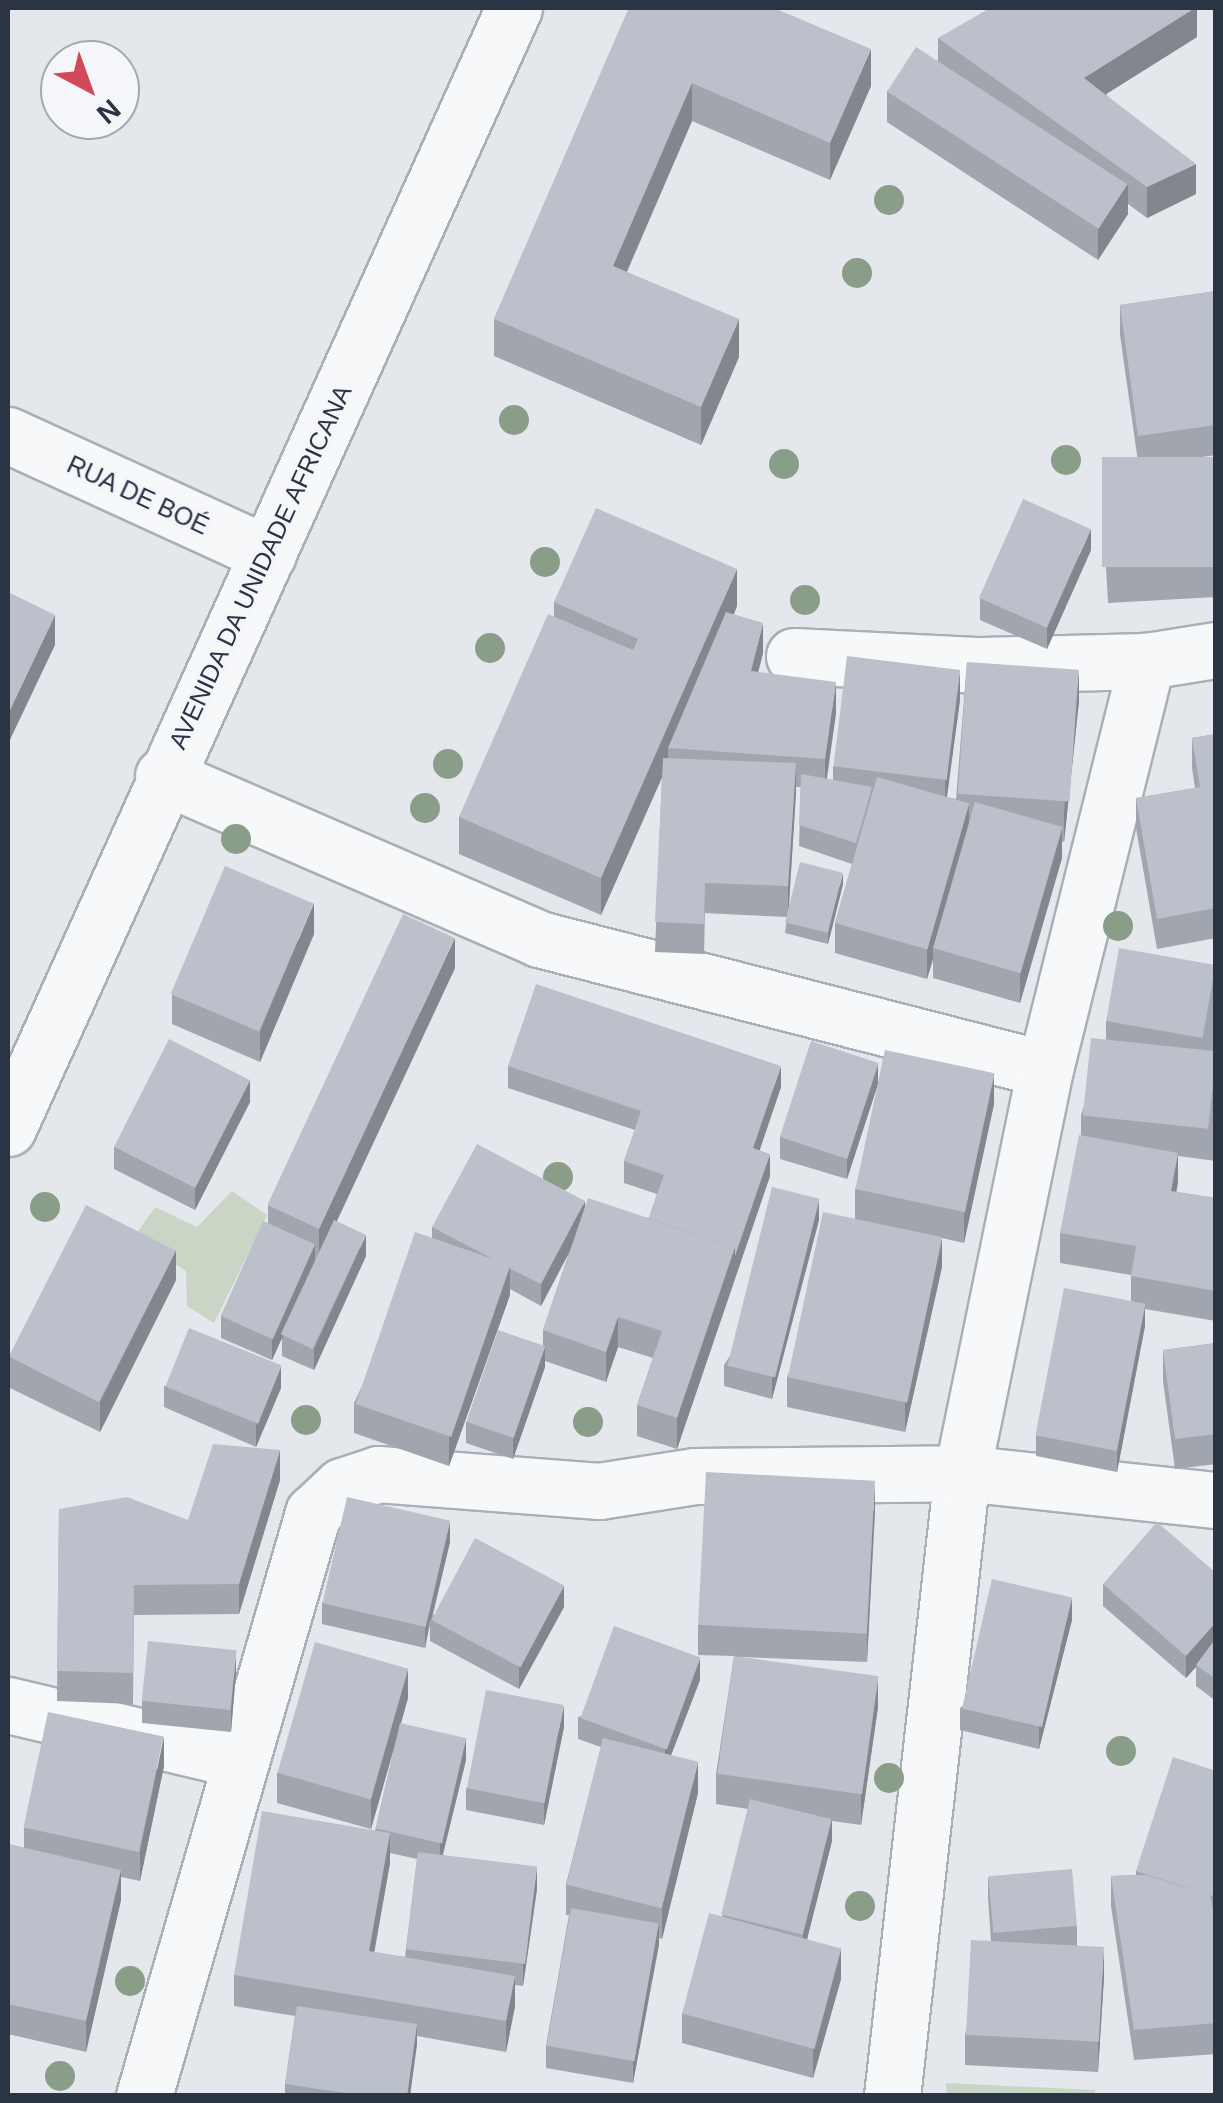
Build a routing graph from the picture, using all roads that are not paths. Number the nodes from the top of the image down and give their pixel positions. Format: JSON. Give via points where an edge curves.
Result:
{"nodes":[{"id":1,"x":514,"y":8,"type":"edge"},
{"id":2,"x":8,"y":435,"type":"edge"},
{"id":3,"x":268,"y":554,"type":"junction"},
{"id":4,"x":1216,"y":650,"type":"edge"},
{"id":5,"x":794,"y":656,"type":"dead end"},
{"id":6,"x":1147,"y":662,"type":"junction"},
{"id":7,"x":163,"y":776,"type":"junction"},
{"id":8,"x":1046,"y":1069,"type":"junction"},
{"id":9,"x":8,"y":1128,"type":"edge"},
{"id":10,"x":962,"y":1472,"type":"junction"},
{"id":11,"x":1216,"y":1500,"type":"edge"},
{"id":12,"x":8,"y":1705,"type":"edge"},
{"id":13,"x":235,"y":1759,"type":"junction"},
{"id":14,"x":144,"y":2096,"type":"edge"},
{"id":15,"x":892,"y":2096,"type":"edge"}],
"edges":[{"from":1,"to":3,"type":"street","name":"AVENIDA DA UNIDADE AFRICANA"},
{"from":2,"to":3,"type":"street","name":"RUA DE BOÉ"},
{"from":3,"to":7,"type":"street","name":"AVENIDA DA UNIDADE AFRICANA"},
{"from":4,"to":6,"type":"street"},
{"from":5,"to":6,"type":"street"},
{"from":6,"to":8,"type":"street"},
{"from":7,"to":8,"type":"street","via":[[539,939]]},
{"from":7,"to":9,"type":"street","name":"AVENIDA DA UNIDADE AFRICANA"},
{"from":8,"to":10,"type":"street"},
{"from":10,"to":11,"type":"street"},
{"from":10,"to":13,"type":"street","via":[[695,1476],[599,1491],[378,1474],[342,1486],[314,1513]]},
{"from":10,"to":15,"type":"street"},
{"from":12,"to":13,"type":"street"},
{"from":13,"to":14,"type":"street"}]}
